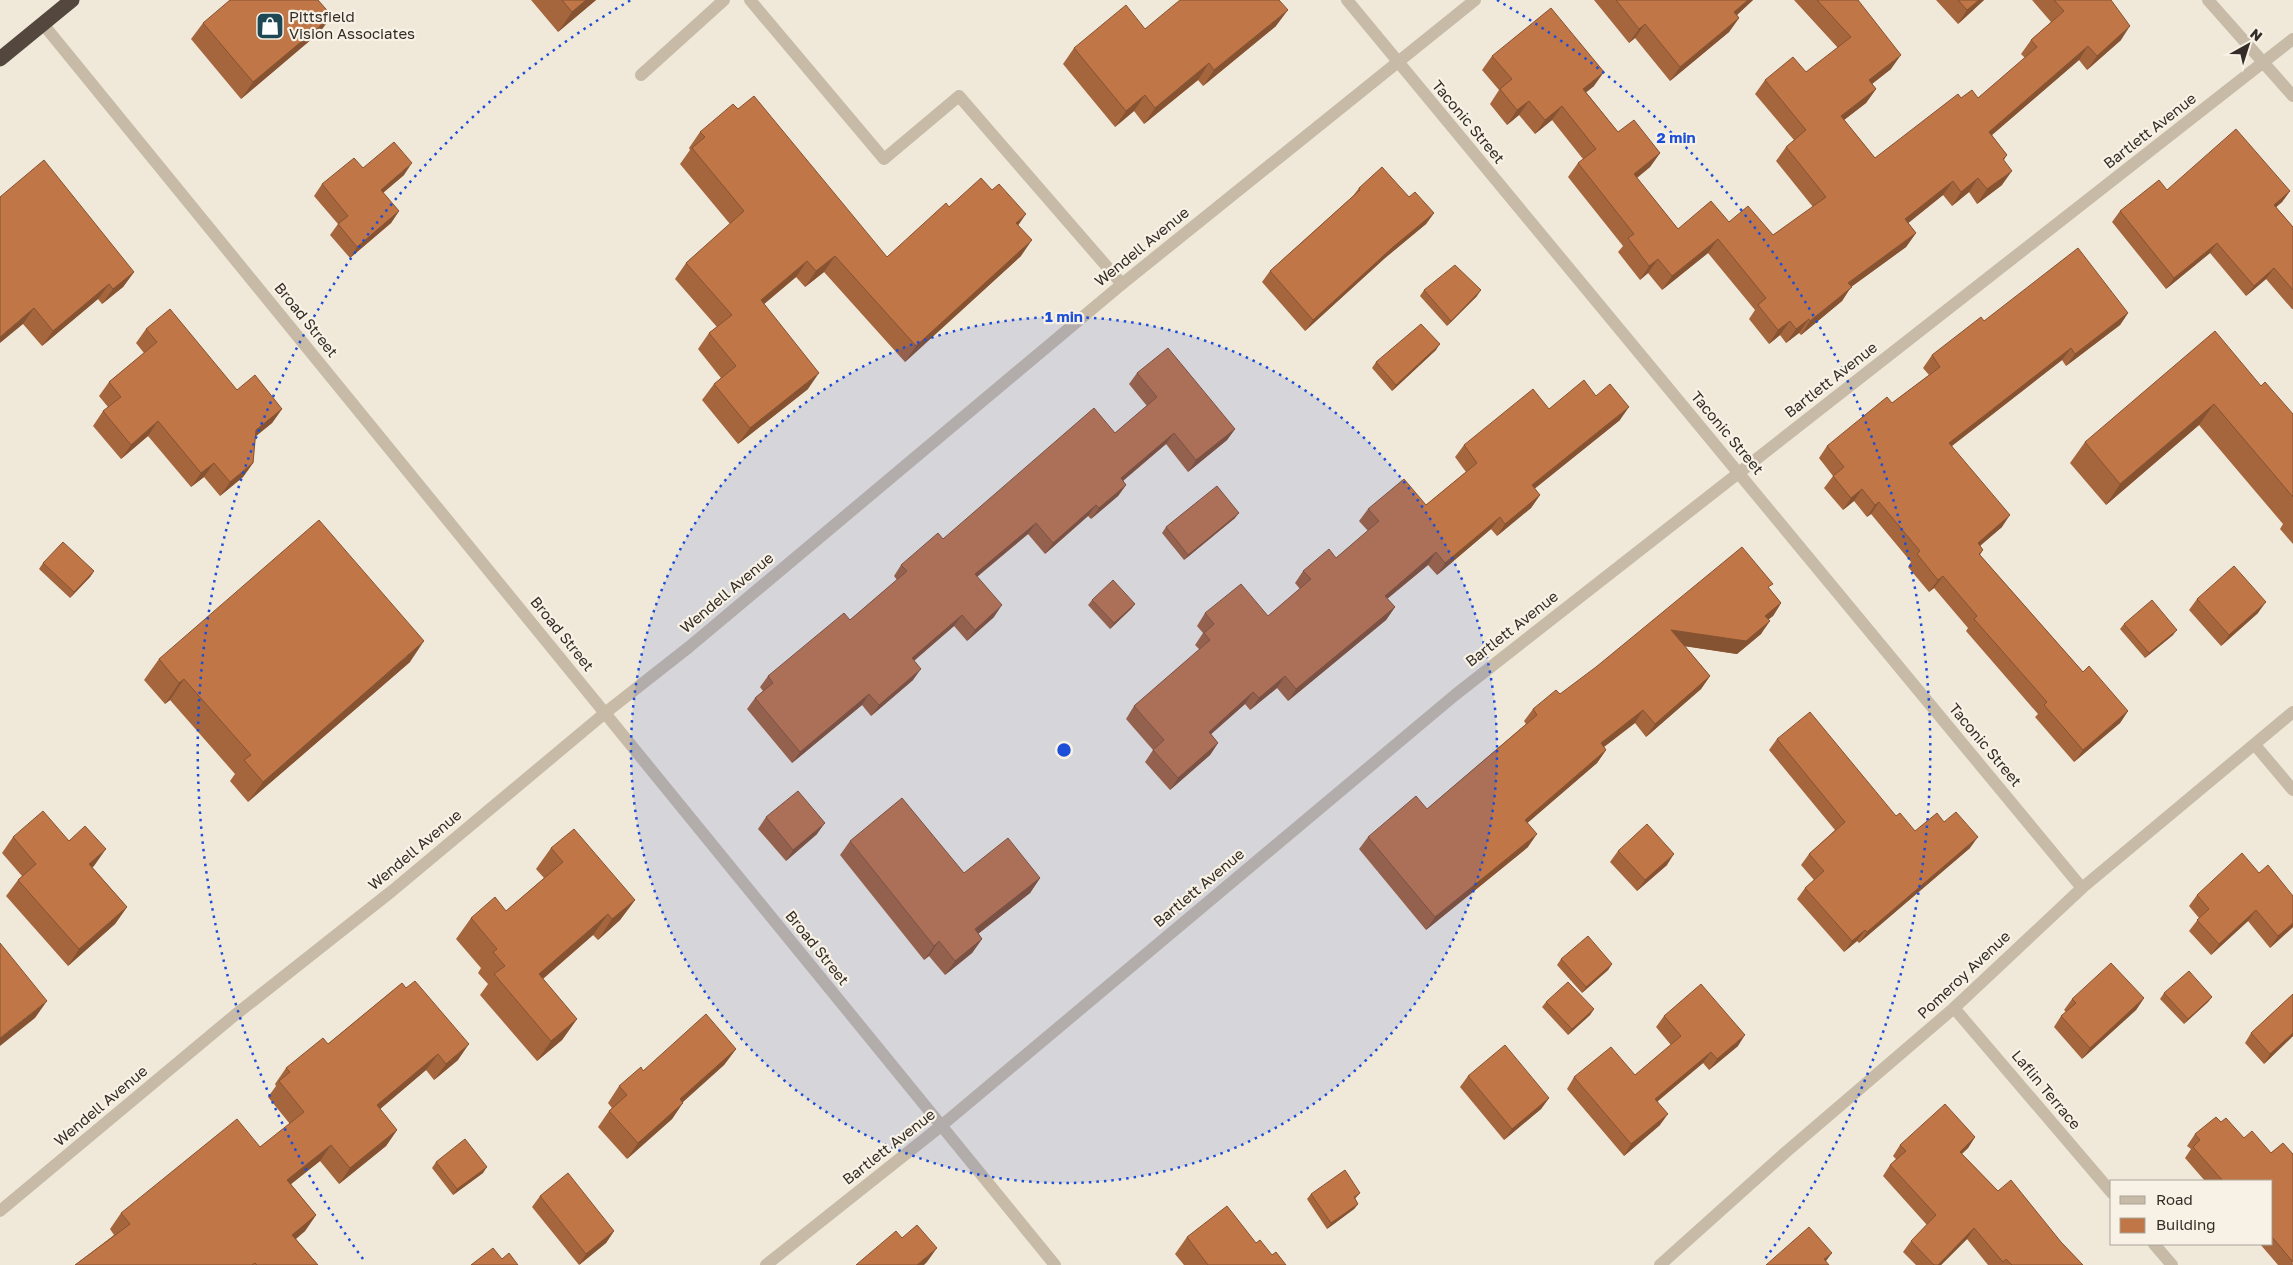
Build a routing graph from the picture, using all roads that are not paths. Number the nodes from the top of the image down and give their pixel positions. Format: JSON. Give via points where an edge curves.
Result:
{"nodes":[{"id":1,"x":72,"y":0,"type":"edge"},
{"id":2,"x":724,"y":0,"type":"edge"},
{"id":3,"x":750,"y":0,"type":"edge"},
{"id":4,"x":1347,"y":0,"type":"edge"},
{"id":5,"x":1475,"y":0,"type":"edge"},
{"id":6,"x":2208,"y":0,"type":"edge"},
{"id":7,"x":43,"y":24,"type":"junction"},
{"id":8,"x":2293,"y":39,"type":"edge"},
{"id":9,"x":0,"y":59,"type":"edge"},
{"id":10,"x":2262,"y":62,"type":"junction"},
{"id":11,"x":1399,"y":63,"type":"junction"},
{"id":12,"x":641,"y":75,"type":"dead end"},
{"id":13,"x":2293,"y":96,"type":"edge"},
{"id":14,"x":1122,"y":284,"type":"junction"},
{"id":15,"x":1737,"y":472,"type":"junction"},
{"id":16,"x":2293,"y":712,"type":"edge"},
{"id":17,"x":605,"y":713,"type":"junction"},
{"id":18,"x":2255,"y":745,"type":"junction"},
{"id":19,"x":2293,"y":790,"type":"edge"},
{"id":20,"x":2082,"y":888,"type":"junction"},
{"id":21,"x":1954,"y":1008,"type":"junction"},
{"id":22,"x":941,"y":1126,"type":"junction"},
{"id":23,"x":2110,"y":1191,"type":"edge"},
{"id":24,"x":0,"y":1211,"type":"edge"},
{"id":25,"x":2155,"y":1245,"type":"edge"},
{"id":26,"x":766,"y":1265,"type":"edge"},
{"id":27,"x":1054,"y":1265,"type":"edge"},
{"id":28,"x":1660,"y":1265,"type":"edge"},
{"id":29,"x":2172,"y":1265,"type":"edge"}],
"edges":[{"from":1,"to":7,"type":"highway"},
{"from":2,"to":12,"type":"street"},
{"from":3,"to":14,"type":"street","via":[[884,159],[959,96]]},
{"from":4,"to":11,"type":"street","name":"Taconic Street"},
{"from":5,"to":11,"type":"street","name":"Wendell Avenue"},
{"from":6,"to":10,"type":"street"},
{"from":7,"to":9,"type":"highway"},
{"from":7,"to":17,"type":"street","name":"Broad Street"},
{"from":8,"to":10,"type":"street","name":"Bartlett Avenue"},
{"from":10,"to":13,"type":"street"},
{"from":10,"to":15,"type":"street","name":"Bartlett Avenue","via":[[1982,284]]},
{"from":11,"to":14,"type":"street","name":"Wendell Avenue"},
{"from":11,"to":15,"type":"street","name":"Taconic Street"},
{"from":14,"to":17,"type":"street","name":"Wendell Avenue"},
{"from":15,"to":20,"type":"street","name":"Taconic Street"},
{"from":15,"to":22,"type":"street","name":"Bartlett Avenue","via":[[1456,694]]},
{"from":16,"to":18,"type":"street","name":"Pomeroy Avenue"},
{"from":17,"to":22,"type":"street","name":"Broad Street"},
{"from":17,"to":24,"type":"street","name":"Wendell Avenue"},
{"from":18,"to":19,"type":"street"},
{"from":18,"to":20,"type":"street","name":"Pomeroy Avenue"},
{"from":20,"to":21,"type":"street","name":"Pomeroy Avenue"},
{"from":21,"to":23,"type":"street","name":"Laflin Terrace"},
{"from":21,"to":28,"type":"street","name":"Pomeroy Avenue"},
{"from":22,"to":26,"type":"street","name":"Bartlett Avenue"},
{"from":22,"to":27,"type":"street","name":"Broad Street"},
{"from":25,"to":29,"type":"street"}]}
